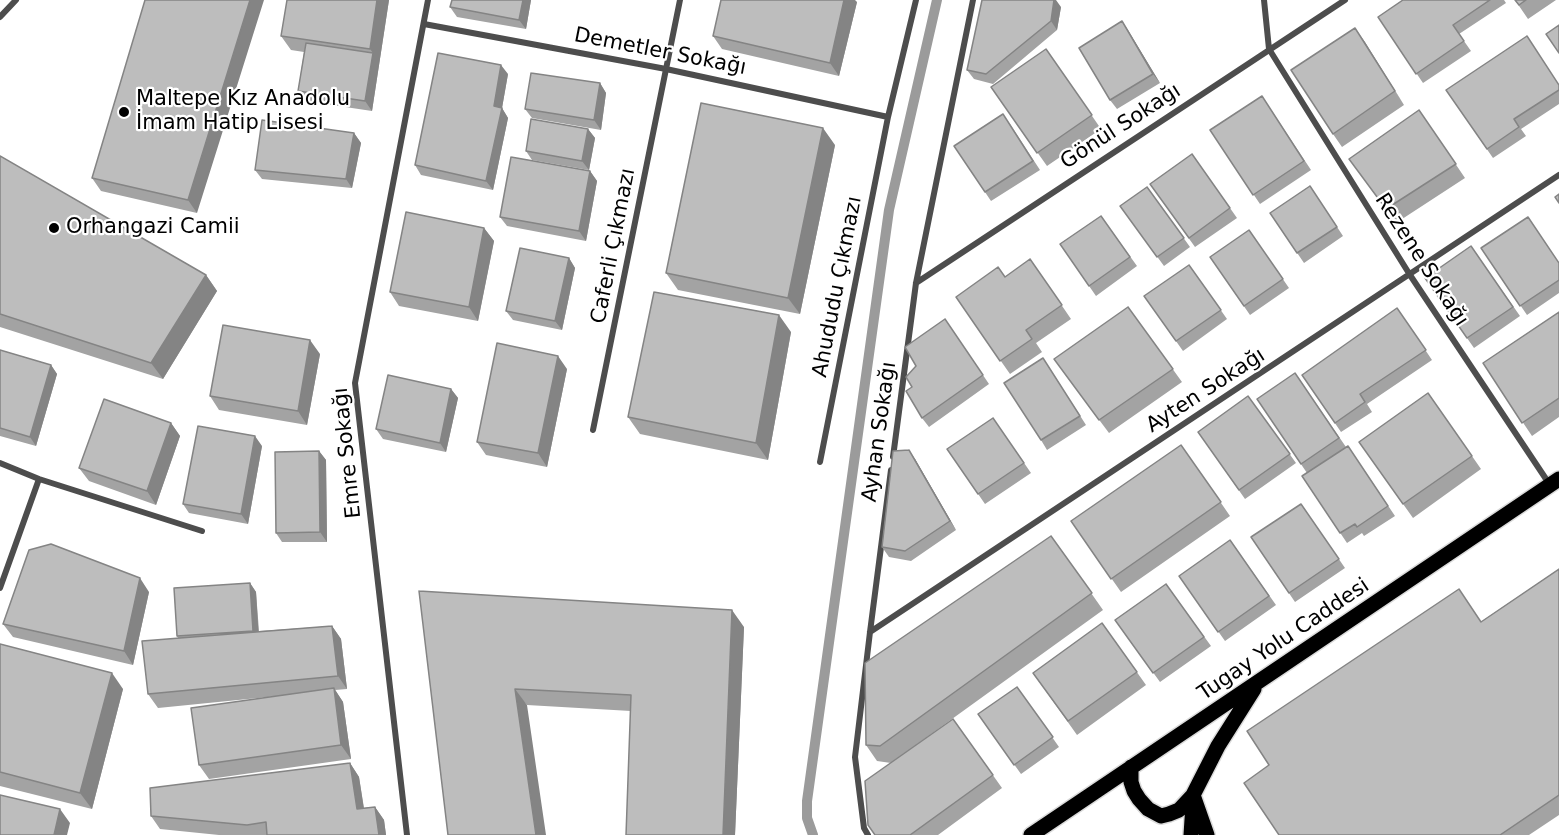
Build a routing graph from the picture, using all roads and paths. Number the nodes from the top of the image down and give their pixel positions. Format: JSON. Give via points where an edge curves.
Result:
{"nodes":[{"id":1,"x":16,"y":0,"type":"edge"},
{"id":2,"x":428,"y":0,"type":"edge"},
{"id":3,"x":680,"y":0,"type":"edge"},
{"id":4,"x":916,"y":0,"type":"edge"},
{"id":5,"x":973,"y":0,"type":"edge"},
{"id":6,"x":1264,"y":0,"type":"edge"},
{"id":7,"x":1345,"y":0,"type":"edge"},
{"id":8,"x":0,"y":16,"type":"edge"},
{"id":9,"x":424,"y":24,"type":"junction"},
{"id":10,"x":1269,"y":49,"type":"junction"},
{"id":11,"x":666,"y":69,"type":"junction"},
{"id":12,"x":888,"y":117,"type":"junction"},
{"id":13,"x":1559,"y":175,"type":"edge"},
{"id":14,"x":1410,"y":275,"type":"junction"},
{"id":15,"x":916,"y":282,"type":"junction"},
{"id":16,"x":593,"y":430,"type":"dead end"},
{"id":17,"x":819,"y":462,"type":"dead end"},
{"id":18,"x":0,"y":463,"type":"edge"},
{"id":19,"x":39,"y":479,"type":"junction"},
{"id":20,"x":1555,"y":483,"type":"edge"},
{"id":21,"x":202,"y":531,"type":"dead end"},
{"id":22,"x":0,"y":588,"type":"edge"},
{"id":23,"x":870,"y":633,"type":"junction"},
{"id":24,"x":1258,"y":684,"type":"junction"},
{"id":25,"x":1131,"y":767,"type":"junction"},
{"id":26,"x":1193,"y":795,"type":"junction"},
{"id":27,"x":407,"y":835,"type":"edge"},
{"id":28,"x":868,"y":835,"type":"edge"},
{"id":29,"x":1031,"y":835,"type":"edge"},
{"id":30,"x":1191,"y":835,"type":"edge"},
{"id":31,"x":1207,"y":835,"type":"edge"}],
"edges":[{"from":1,"to":8,"type":"street"},
{"from":2,"to":9,"type":"street","name":"Emre Sokağı"},
{"from":3,"to":11,"type":"street","name":"Caferli Çıkmazı"},
{"from":4,"to":12,"type":"street","name":"Ahududu Çıkmazı"},
{"from":5,"to":15,"type":"street","name":"Ayhan Sokağı"},
{"from":6,"to":10,"type":"street"},
{"from":7,"to":10,"type":"street","name":"Gönül Sokağı"},
{"from":9,"to":11,"type":"street","name":"Demetler Sokağı"},
{"from":9,"to":27,"type":"street","name":"Emre Sokağı","via":[[355,383]]},
{"from":10,"to":14,"type":"street","name":"Rezene Sokağı"},
{"from":10,"to":15,"type":"street","name":"Gönül Sokağı"},
{"from":11,"to":12,"type":"street","name":"Demetler Sokağı"},
{"from":11,"to":16,"type":"street","name":"Caferli Çıkmazı"},
{"from":12,"to":17,"type":"street","name":"Ahududu Çıkmazı"},
{"from":13,"to":14,"type":"street","name":"Ayten Sokağı"},
{"from":14,"to":20,"type":"street","name":"Rezene Sokağı"},
{"from":14,"to":23,"type":"street","name":"Ayten Sokağı"},
{"from":15,"to":23,"type":"street","name":"Ayhan Sokağı"},
{"from":18,"to":19,"type":"street"},
{"from":19,"to":21,"type":"street"},
{"from":19,"to":22,"type":"street"},
{"from":20,"to":24,"type":"main road","name":"Tugay Yolu Caddesi"},
{"from":23,"to":28,"type":"street","name":"Ayhan Sokağı","via":[[855,757]]},
{"from":24,"to":25,"type":"main road","name":"Tugay Yolu Caddesi"},
{"from":24,"to":26,"type":"main road","via":[[1218,746]]},
{"from":25,"to":26,"type":"main road","via":[[1134,791],[1148,809],[1161,816],[1179,810]]},
{"from":25,"to":29,"type":"main road","name":"Tugay Yolu Caddesi"},
{"from":26,"to":30,"type":"main road"},
{"from":26,"to":31,"type":"main road"}]}
